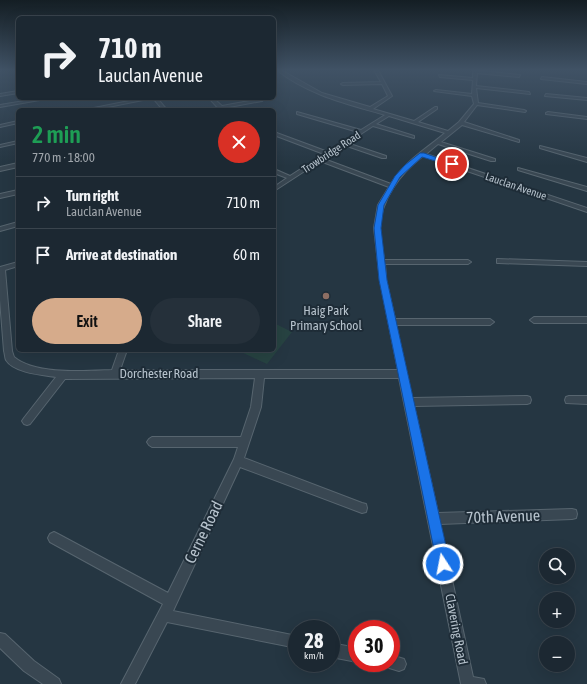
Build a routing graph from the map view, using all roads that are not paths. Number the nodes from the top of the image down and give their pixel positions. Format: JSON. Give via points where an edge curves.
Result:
{"nodes":[{"id":1,"x":20,"y":102,"type":"edge"},
{"id":2,"x":130,"y":102,"type":"edge"},
{"id":3,"x":252,"y":102,"type":"edge"},
{"id":4,"x":349,"y":102,"type":"edge"},
{"id":5,"x":380,"y":102,"type":"edge"},
{"id":6,"x":476,"y":104,"type":"joint"},
{"id":7,"x":0,"y":106,"type":"edge"},
{"id":8,"x":97,"y":108,"type":"edge"},
{"id":9,"x":225,"y":108,"type":"edge"},
{"id":10,"x":370,"y":108,"type":"junction"},
{"id":11,"x":436,"y":108,"type":"dead end"},
{"id":12,"x":524,"y":110,"type":"dead end"},
{"id":13,"x":299,"y":113,"type":"dead end"},
{"id":14,"x":548,"y":113,"type":"dead end"},
{"id":15,"x":389,"y":114,"type":"junction"},
{"id":16,"x":587,"y":118,"type":"edge"},
{"id":17,"x":16,"y":122,"type":"edge"},
{"id":18,"x":415,"y":122,"type":"junction"},
{"id":19,"x":461,"y":124,"type":"junction"},
{"id":20,"x":374,"y":125,"type":"junction"},
{"id":21,"x":0,"y":126,"type":"edge"},
{"id":22,"x":361,"y":132,"type":"junction"},
{"id":23,"x":449,"y":132,"type":"junction"},
{"id":24,"x":276,"y":134,"type":"edge"},
{"id":25,"x":412,"y":137,"type":"dead end"},
{"id":26,"x":517,"y":141,"type":"dead end"},
{"id":27,"x":16,"y":142,"type":"edge"},
{"id":28,"x":437,"y":142,"type":"junction"},
{"id":29,"x":345,"y":144,"type":"junction"},
{"id":30,"x":0,"y":146,"type":"edge"},
{"id":31,"x":542,"y":147,"type":"dead end"},
{"id":32,"x":328,"y":154,"type":"junction"},
{"id":33,"x":422,"y":154,"type":"junction"},
{"id":34,"x":384,"y":157,"type":"dead end"},
{"id":35,"x":320,"y":160,"type":"junction"},
{"id":36,"x":493,"y":160,"type":"dead end"},
{"id":37,"x":587,"y":160,"type":"edge"},
{"id":38,"x":16,"y":165,"type":"edge"},
{"id":39,"x":0,"y":168,"type":"edge"},
{"id":40,"x":520,"y":169,"type":"dead end"},
{"id":41,"x":276,"y":172,"type":"edge"},
{"id":42,"x":290,"y":178,"type":"junction"},
{"id":43,"x":392,"y":186,"type":"junction"},
{"id":44,"x":276,"y":188,"type":"edge"},
{"id":45,"x":587,"y":189,"type":"edge"},
{"id":46,"x":16,"y":192,"type":"edge"},
{"id":47,"x":0,"y":196,"type":"edge"},
{"id":48,"x":586,"y":207,"type":"edge"},
{"id":49,"x":16,"y":225,"type":"edge"},
{"id":50,"x":0,"y":229,"type":"edge"},
{"id":51,"x":499,"y":261,"type":"dead end"},
{"id":52,"x":380,"y":262,"type":"junction"},
{"id":53,"x":468,"y":262,"type":"dead end"},
{"id":54,"x":587,"y":264,"type":"edge"},
{"id":55,"x":16,"y":265,"type":"edge"},
{"id":56,"x":1,"y":269,"type":"edge"},
{"id":57,"x":534,"y":320,"type":"dead end"},
{"id":58,"x":587,"y":320,"type":"edge"},
{"id":59,"x":393,"y":322,"type":"junction"},
{"id":60,"x":490,"y":322,"type":"dead end"},
{"id":61,"x":122,"y":352,"type":"edge"},
{"id":62,"x":260,"y":373,"type":"junction"},
{"id":63,"x":115,"y":374,"type":"junction"},
{"id":64,"x":403,"y":374,"type":"junction"},
{"id":65,"x":63,"y":375,"type":"junction"},
{"id":66,"x":527,"y":400,"type":"dead end"},
{"id":67,"x":569,"y":400,"type":"dead end"},
{"id":68,"x":587,"y":400,"type":"edge"},
{"id":69,"x":409,"y":402,"type":"junction"},
{"id":70,"x":27,"y":421,"type":"dead end"},
{"id":71,"x":152,"y":442,"type":"dead end"},
{"id":72,"x":245,"y":442,"type":"junction"},
{"id":73,"x":238,"y":461,"type":"junction"},
{"id":74,"x":362,"y":508,"type":"dead end"},
{"id":75,"x":572,"y":514,"type":"dead end"},
{"id":76,"x":434,"y":519,"type":"junction"},
{"id":77,"x":54,"y":538,"type":"dead end"},
{"id":78,"x":170,"y":601,"type":"junction"},
{"id":79,"x":164,"y":615,"type":"junction"},
{"id":80,"x":0,"y":639,"type":"edge"},
{"id":81,"x":288,"y":640,"type":"edge"},
{"id":82,"x":54,"y":684,"type":"edge"},
{"id":83,"x":128,"y":684,"type":"edge"},
{"id":84,"x":471,"y":684,"type":"edge"}],
"edges":[{"from":1,"to":7,"type":"street"},
{"from":2,"to":8,"type":"street"},
{"from":3,"to":9,"type":"street"},
{"from":4,"to":10,"type":"street"},
{"from":5,"to":10,"type":"street"},
{"from":6,"to":12,"type":"street"},
{"from":6,"to":19,"type":"street","name":"Clavering Road"},
{"from":10,"to":15,"type":"street"},
{"from":11,"to":18,"type":"street"},
{"from":13,"to":22,"type":"street"},
{"from":14,"to":16,"type":"street"},
{"from":15,"to":18,"type":"street"},
{"from":15,"to":20,"type":"street","name":"Trowbridge Road"},
{"from":17,"to":21,"type":"street"},
{"from":18,"to":23,"type":"street"},
{"from":19,"to":23,"type":"street","name":"Clavering Road"},
{"from":19,"to":26,"type":"street"},
{"from":20,"to":22,"type":"street","name":"Trowbridge Road"},
{"from":20,"to":25,"type":"street"},
{"from":22,"to":29,"type":"street","name":"Trowbridge Road"},
{"from":23,"to":28,"type":"street","name":"Clavering Road"},
{"from":24,"to":32,"type":"street"},
{"from":27,"to":30,"type":"street"},
{"from":28,"to":33,"type":"street","name":"Clavering Road"},
{"from":28,"to":36,"type":"street"},
{"from":29,"to":32,"type":"street","name":"Trowbridge Road"},
{"from":29,"to":34,"type":"street"},
{"from":31,"to":37,"type":"street"},
{"from":32,"to":35,"type":"street","name":"Trowbridge Road"},
{"from":33,"to":43,"type":"street","name":"Clavering Road","via":[[407,166]]},
{"from":33,"to":48,"type":"street","name":"Lauclan Avenue"},
{"from":35,"to":42,"type":"street","name":"Trowbridge Road"},
{"from":35,"to":43,"type":"street"},
{"from":38,"to":39,"type":"street"},
{"from":40,"to":45,"type":"street"},
{"from":41,"to":42,"type":"street"},
{"from":42,"to":44,"type":"street","name":"Trowbridge Road"},
{"from":43,"to":52,"type":"street","name":"Clavering Road","via":[[381,205],[378,221]]},
{"from":46,"to":47,"type":"street"},
{"from":49,"to":50,"type":"street"},
{"from":51,"to":54,"type":"street"},
{"from":52,"to":53,"type":"street"},
{"from":52,"to":59,"type":"street","name":"Clavering Road"},
{"from":55,"to":56,"type":"street"},
{"from":56,"to":65,"type":"street","name":"Dorchester Road","via":[[10,359],[25,368]]},
{"from":57,"to":58,"type":"street"},
{"from":59,"to":60,"type":"street"},
{"from":59,"to":64,"type":"street","name":"Clavering Road"},
{"from":61,"to":63,"type":"street"},
{"from":62,"to":63,"type":"street","name":"Dorchester Road"},
{"from":62,"to":64,"type":"street","name":"Dorchester Road"},
{"from":62,"to":72,"type":"street","name":"Cerne Road","via":[[256,407]]},
{"from":63,"to":65,"type":"street","name":"Dorchester Road"},
{"from":64,"to":69,"type":"street","name":"Clavering Road"},
{"from":65,"to":70,"type":"street"},
{"from":66,"to":69,"type":"street"},
{"from":67,"to":68,"type":"street"},
{"from":69,"to":76,"type":"street","name":"Clavering Road"},
{"from":71,"to":72,"type":"street"},
{"from":72,"to":73,"type":"street","name":"Cerne Road"},
{"from":73,"to":74,"type":"street"},
{"from":73,"to":78,"type":"street","name":"Cerne Road"},
{"from":75,"to":76,"type":"street","name":"70th Avenue"},
{"from":76,"to":84,"type":"street","name":"Clavering Road"},
{"from":77,"to":78,"type":"street"},
{"from":78,"to":79,"type":"street","name":"Cerne Road"},
{"from":79,"to":81,"type":"street"},
{"from":79,"to":83,"type":"street","name":"Cerne Road"},
{"from":80,"to":82,"type":"street","via":[[29,666]]}]}
